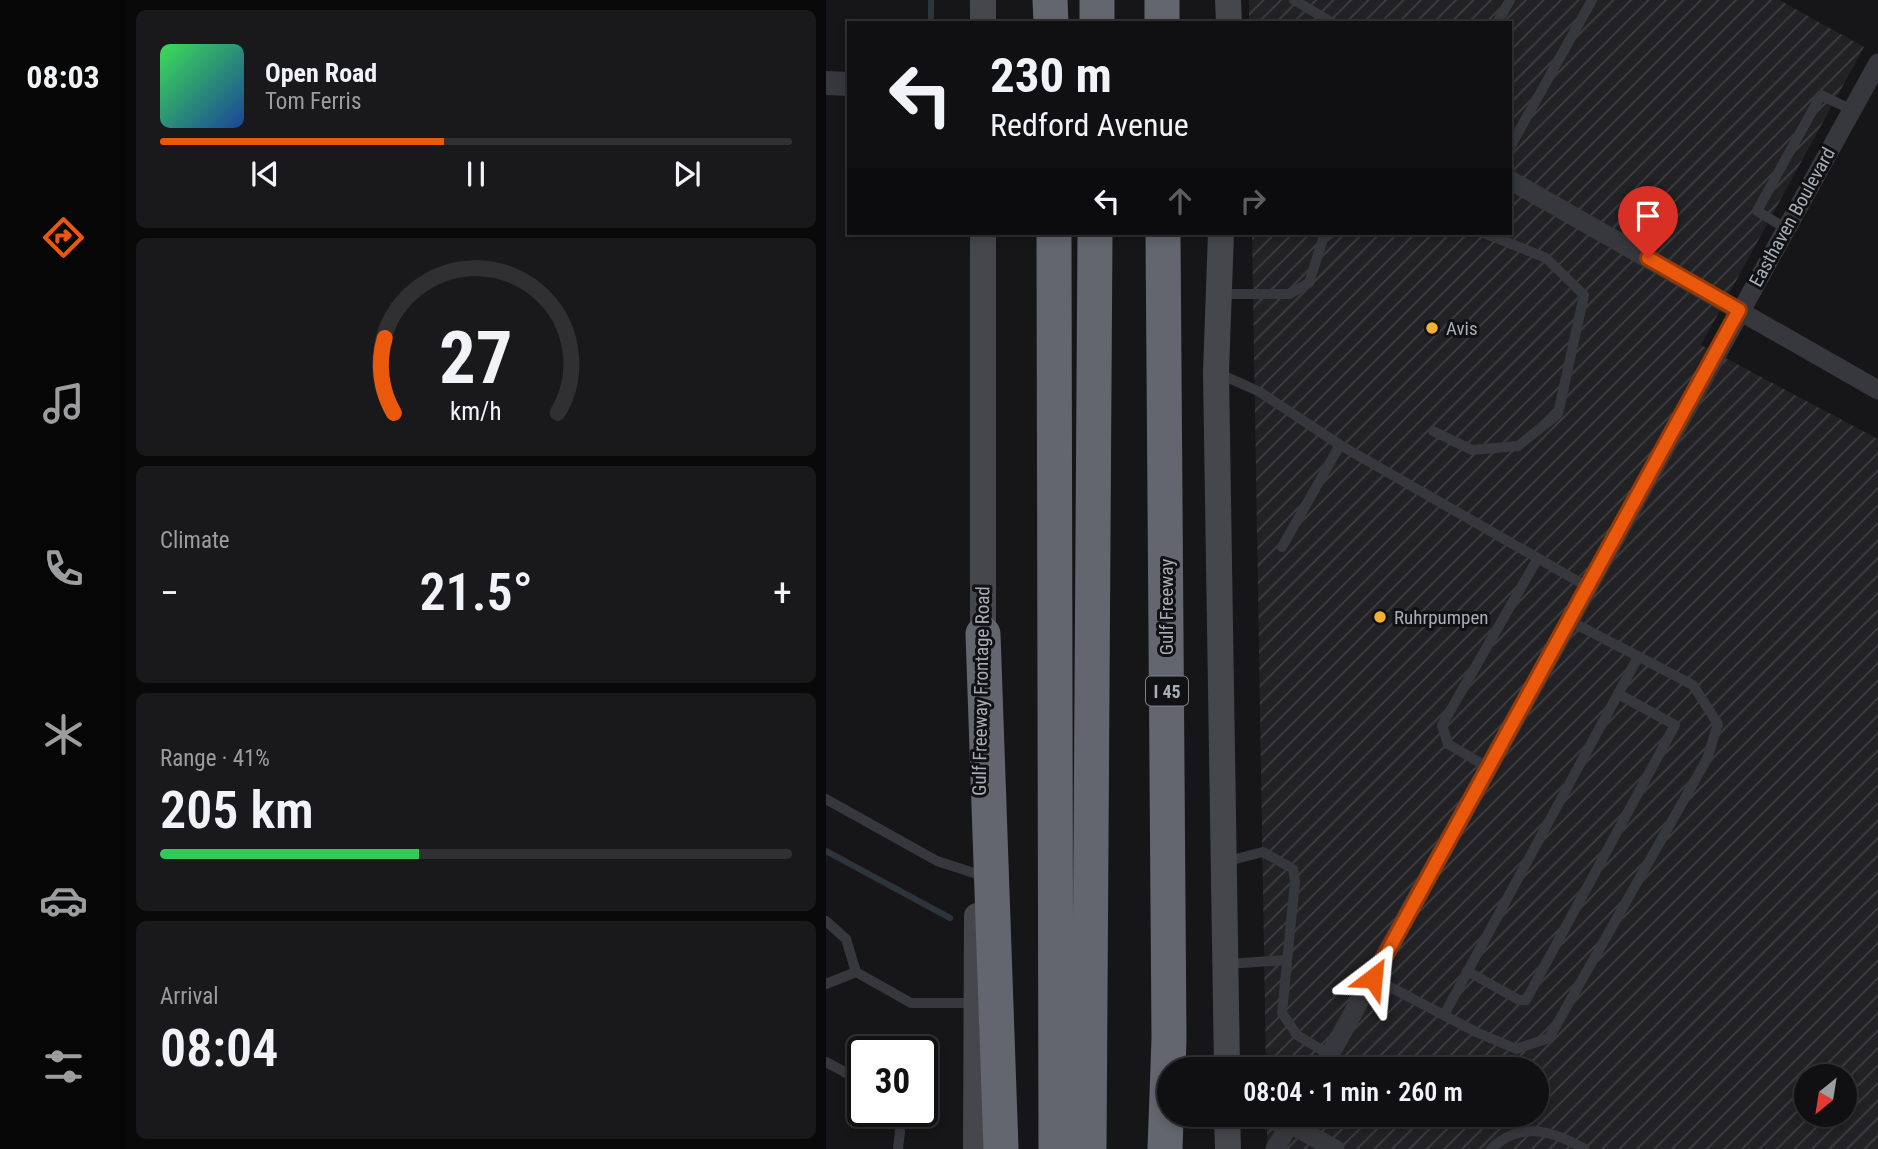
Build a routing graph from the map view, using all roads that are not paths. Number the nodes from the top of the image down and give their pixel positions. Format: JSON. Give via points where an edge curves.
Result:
{"nodes":[{"id":1,"x":983,"y":0,"type":"edge"},
{"id":2,"x":1050,"y":0,"type":"edge"},
{"id":3,"x":1097,"y":0,"type":"edge"},
{"id":4,"x":1161,"y":0,"type":"edge"},
{"id":5,"x":1294,"y":0,"type":"edge"},
{"id":6,"x":1510,"y":0,"type":"edge"},
{"id":7,"x":1592,"y":0,"type":"edge"},
{"id":8,"x":983,"y":21,"type":"edge"},
{"id":9,"x":1051,"y":21,"type":"edge"},
{"id":10,"x":1097,"y":21,"type":"edge"},
{"id":11,"x":1162,"y":21,"type":"edge"},
{"id":12,"x":1331,"y":21,"type":"edge"},
{"id":13,"x":1498,"y":21,"type":"edge"},
{"id":14,"x":1878,"y":64,"type":"edge"},
{"id":15,"x":826,"y":83,"type":"edge"},
{"id":16,"x":847,"y":83,"type":"edge"},
{"id":17,"x":1852,"y":110,"type":"junction"},
{"id":18,"x":1512,"y":143,"type":"edge"},
{"id":19,"x":1512,"y":181,"type":"edge"},
{"id":20,"x":1785,"y":228,"type":"junction"},
{"id":21,"x":983,"y":235,"type":"edge"},
{"id":22,"x":1054,"y":235,"type":"edge"},
{"id":23,"x":1095,"y":235,"type":"edge"},
{"id":24,"x":1163,"y":235,"type":"edge"},
{"id":25,"x":1221,"y":235,"type":"edge"},
{"id":26,"x":1328,"y":235,"type":"edge"},
{"id":27,"x":1489,"y":235,"type":"edge"},
{"id":28,"x":1219,"y":294,"type":"junction"},
{"id":29,"x":1739,"y":310,"type":"junction"},
{"id":30,"x":1216,"y":372,"type":"junction"},
{"id":31,"x":1878,"y":390,"type":"edge"},
{"id":32,"x":1433,"y":431,"type":"dead end"},
{"id":33,"x":1340,"y":445,"type":"junction"},
{"id":34,"x":1282,"y":547,"type":"dead end"},
{"id":35,"x":1538,"y":558,"type":"junction"},
{"id":36,"x":1588,"y":587,"type":"junction"},
{"id":37,"x":1570,"y":621,"type":"junction"},
{"id":38,"x":983,"y":634,"type":"junction"},
{"id":39,"x":1638,"y":657,"type":"junction"},
{"id":40,"x":1618,"y":694,"type":"junction"},
{"id":41,"x":1489,"y":768,"type":"junction"},
{"id":42,"x":826,"y":799,"type":"edge"},
{"id":43,"x":1224,"y":862,"type":"junction"},
{"id":44,"x":977,"y":874,"type":"junction"},
{"id":45,"x":826,"y":920,"type":"edge"},
{"id":46,"x":1287,"y":960,"type":"junction"},
{"id":47,"x":1225,"y":964,"type":"junction"},
{"id":48,"x":1467,"y":971,"type":"junction"},
{"id":49,"x":856,"y":972,"type":"junction"},
{"id":50,"x":1373,"y":978,"type":"junction"},
{"id":51,"x":826,"y":984,"type":"edge"},
{"id":52,"x":976,"y":1003,"type":"junction"},
{"id":53,"x":1444,"y":1015,"type":"junction"},
{"id":54,"x":1227,"y":1057,"type":"edge"},
{"id":55,"x":1321,"y":1057,"type":"edge"},
{"id":56,"x":1329,"y":1057,"type":"edge"},
{"id":57,"x":826,"y":1062,"type":"edge"},
{"id":58,"x":847,"y":1073,"type":"edge"},
{"id":59,"x":899,"y":1127,"type":"edge"},
{"id":60,"x":1227,"y":1127,"type":"edge"},
{"id":61,"x":1287,"y":1127,"type":"edge"},
{"id":62,"x":1303,"y":1127,"type":"edge"},
{"id":63,"x":898,"y":1149,"type":"edge"},
{"id":64,"x":976,"y":1149,"type":"edge"},
{"id":65,"x":1001,"y":1149,"type":"edge"},
{"id":66,"x":1056,"y":1149,"type":"edge"},
{"id":67,"x":1089,"y":1149,"type":"edge"},
{"id":68,"x":1165,"y":1149,"type":"edge"},
{"id":69,"x":1228,"y":1149,"type":"edge"},
{"id":70,"x":1275,"y":1149,"type":"edge"},
{"id":71,"x":1335,"y":1149,"type":"edge"},
{"id":72,"x":1491,"y":1149,"type":"edge"},
{"id":73,"x":1585,"y":1149,"type":"edge"}],
"edges":[{"from":1,"to":8,"type":"main road"},
{"from":2,"to":9,"type":"highway"},
{"from":3,"to":10,"type":"highway"},
{"from":4,"to":11,"type":"highway"},
{"from":5,"to":12,"type":"lane"},
{"from":6,"to":13,"type":"lane"},
{"from":7,"to":18,"type":"lane"},
{"from":14,"to":17,"type":"street","name":"Easthaven Boulevard"},
{"from":15,"to":16,"type":"street"},
{"from":17,"to":20,"type":"street","name":"Easthaven Boulevard"},
{"from":17,"to":20,"type":"lane","via":[[1821,95],[1757,211]]},
{"from":19,"to":29,"type":"street"},
{"from":20,"to":29,"type":"street","name":"Easthaven Boulevard"},
{"from":21,"to":38,"type":"main road","name":"Gulf Freeway Frontage Road"},
{"from":22,"to":66,"type":"highway"},
{"from":23,"to":67,"type":"highway"},
{"from":24,"to":68,"type":"highway","name":"Gulf Freeway","number":"I 45","via":[[1169,1025]]},
{"from":25,"to":28,"type":"main road"},
{"from":26,"to":28,"type":"lane","via":[[1309,283],[1290,294]]},
{"from":27,"to":32,"type":"lane","via":[[1546,258],[1584,295],[1558,414],[1518,446],[1472,450]]},
{"from":28,"to":30,"type":"main road"},
{"from":29,"to":31,"type":"street"},
{"from":29,"to":36,"type":"street","name":"Easthaven Boulevard"},
{"from":30,"to":33,"type":"lane","via":[[1260,392]]},
{"from":30,"to":43,"type":"main road"},
{"from":33,"to":34,"type":"lane"},
{"from":33,"to":35,"type":"lane"},
{"from":35,"to":36,"type":"lane"},
{"from":35,"to":41,"type":"lane","via":[[1442,725],[1448,744]]},
{"from":36,"to":37,"type":"street","name":"Easthaven Boulevard"},
{"from":37,"to":39,"type":"lane"},
{"from":37,"to":41,"type":"street","name":"Easthaven Boulevard"},
{"from":38,"to":44,"type":"main road","name":"Gulf Freeway Frontage Road"},
{"from":38,"to":65,"type":"highway"},
{"from":39,"to":40,"type":"lane"},
{"from":39,"to":53,"type":"lane","via":[[1693,685],[1718,724],[1707,760],[1549,1038],[1516,1048]]},
{"from":40,"to":48,"type":"lane"},
{"from":40,"to":48,"type":"lane","via":[[1675,725],[1526,1000]]},
{"from":41,"to":50,"type":"street","name":"Easthaven Boulevard"},
{"from":42,"to":44,"type":"lane","via":[[937,861]]},
{"from":43,"to":46,"type":"lane","via":[[1263,852],[1293,869]]},
{"from":43,"to":47,"type":"main road"},
{"from":44,"to":52,"type":"main road","name":"Gulf Freeway Frontage Road"},
{"from":45,"to":49,"type":"lane","via":[[846,939]]},
{"from":46,"to":47,"type":"lane"},
{"from":46,"to":55,"type":"lane","via":[[1282,1013]]},
{"from":47,"to":54,"type":"main road"},
{"from":48,"to":53,"type":"lane"},
{"from":49,"to":51,"type":"lane"},
{"from":49,"to":52,"type":"lane","via":[[911,1003]]},
{"from":50,"to":53,"type":"lane"},
{"from":50,"to":56,"type":"street","name":"Easthaven Boulevard"},
{"from":52,"to":64,"type":"main road","name":"Gulf Freeway Frontage Road"},
{"from":57,"to":58,"type":"lane"},
{"from":59,"to":63,"type":"lane"},
{"from":60,"to":69,"type":"main road"},
{"from":61,"to":70,"type":"street"},
{"from":62,"to":71,"type":"street"},
{"from":72,"to":73,"type":"lane","via":[[1515,1133],[1534,1129]]}]}
